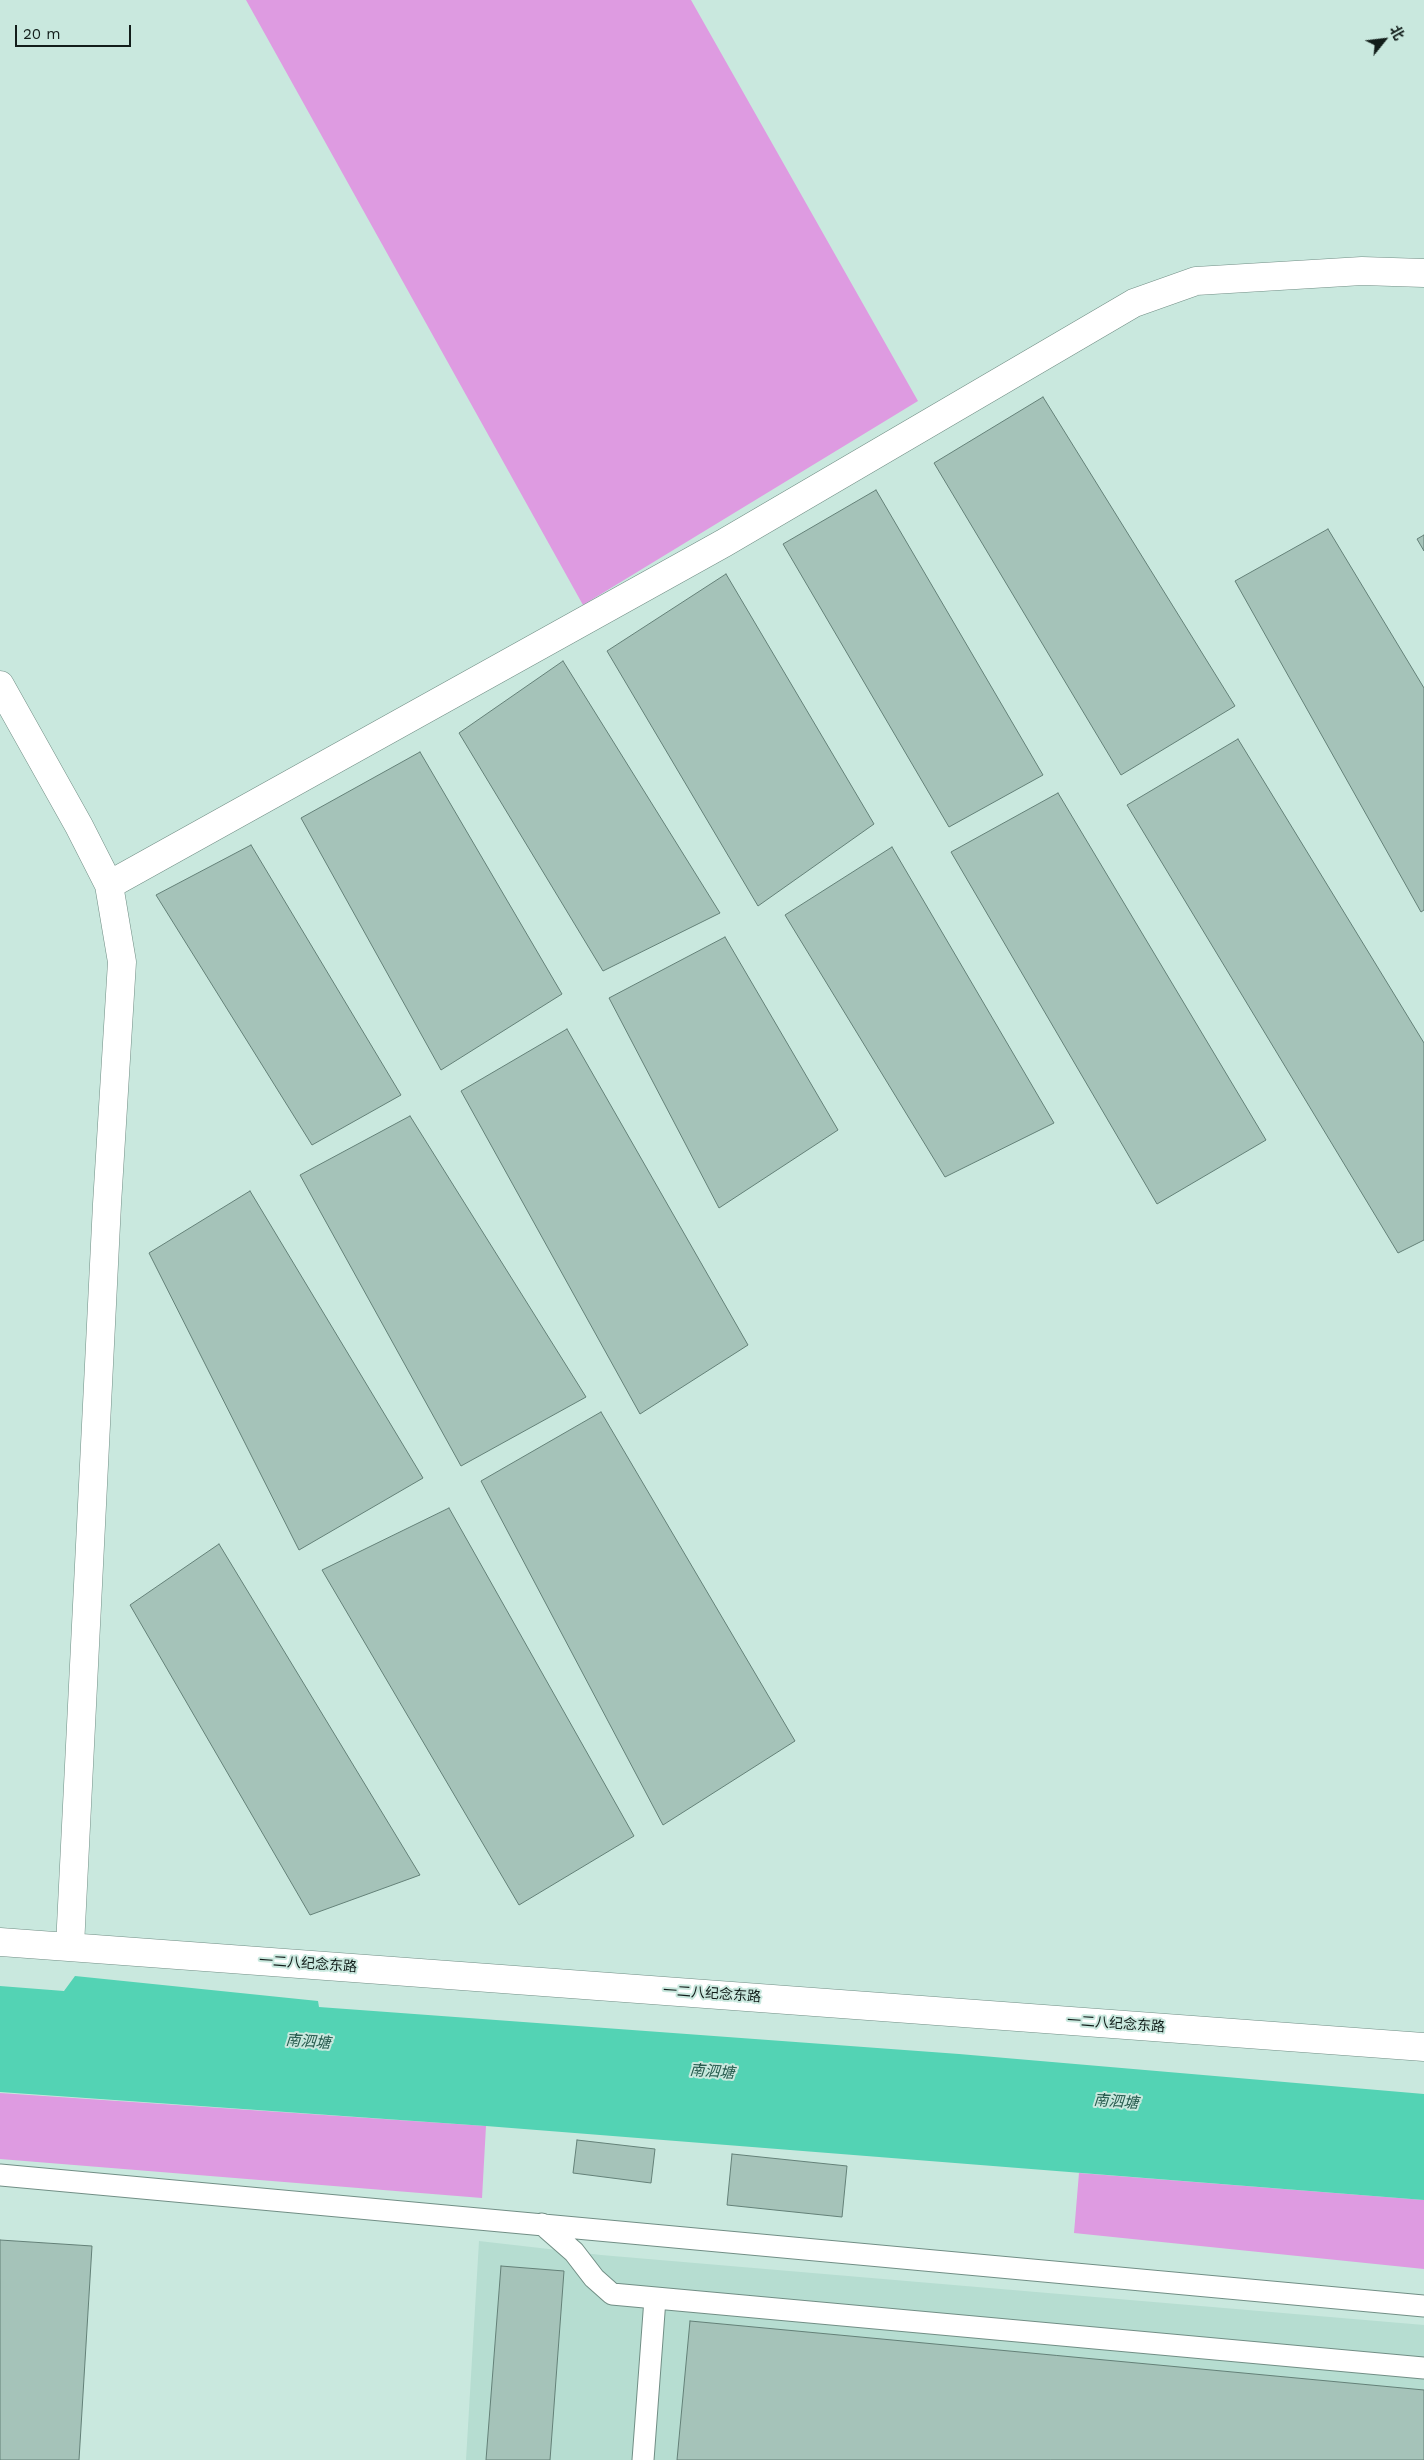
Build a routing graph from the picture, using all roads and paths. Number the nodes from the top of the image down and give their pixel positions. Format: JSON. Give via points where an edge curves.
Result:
{"nodes":[{"id":1,"x":1424,"y":273,"type":"edge"},
{"id":2,"x":0,"y":685,"type":"edge"},
{"id":3,"x":109,"y":885,"type":"junction"},
{"id":4,"x":0,"y":1942,"type":"edge"},
{"id":5,"x":70,"y":1946,"type":"junction"},
{"id":6,"x":1424,"y":2047,"type":"edge"},
{"id":7,"x":0,"y":2175,"type":"edge"},
{"id":8,"x":542,"y":2224,"type":"junction"},
{"id":9,"x":655,"y":2299,"type":"junction"},
{"id":10,"x":1424,"y":2306,"type":"edge"},
{"id":11,"x":1424,"y":2368,"type":"edge"},
{"id":12,"x":643,"y":2460,"type":"edge"}],
"edges":[{"from":1,"to":3,"type":"street","via":[[1362,271],[1196,281],[1134,303],[724,543]]},
{"from":2,"to":3,"type":"street","via":[[80,826]]},
{"from":3,"to":5,"type":"street","via":[[122,962]]},
{"from":4,"to":5,"type":"street","name":"一二八纪念东路"},
{"from":5,"to":6,"type":"street","name":"一二八纪念东路"},
{"from":7,"to":8,"type":"lane"},
{"from":8,"to":9,"type":"lane","via":[[574,2252],[594,2278],[612,2294]]},
{"from":8,"to":10,"type":"lane"},
{"from":9,"to":11,"type":"lane"},
{"from":9,"to":12,"type":"lane"}]}
